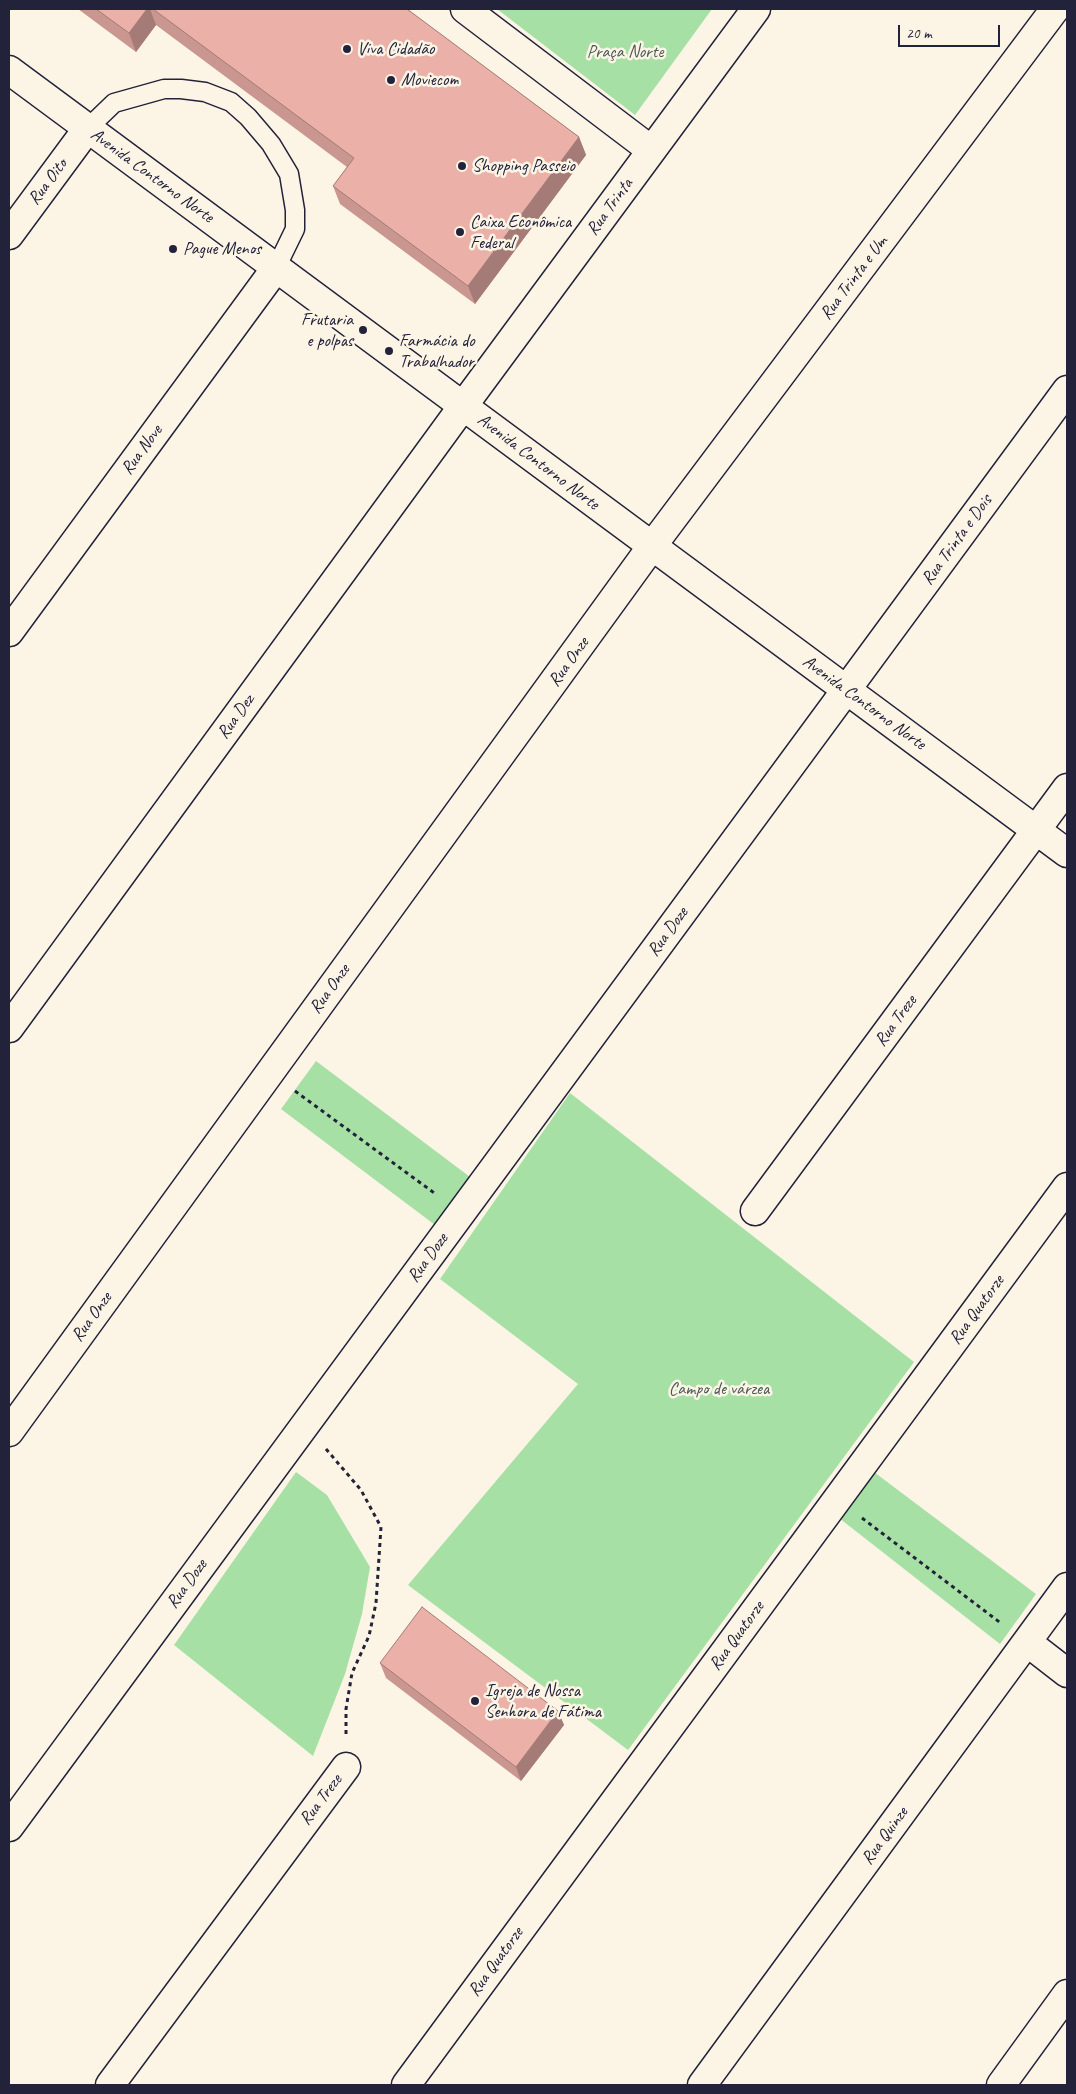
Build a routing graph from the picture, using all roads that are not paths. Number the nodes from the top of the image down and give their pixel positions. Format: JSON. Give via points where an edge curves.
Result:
{"nodes":[{"id":1,"x":465,"y":9,"type":"edge"},
{"id":2,"x":756,"y":9,"type":"edge"},
{"id":3,"x":1055,"y":9,"type":"edge"},
{"id":4,"x":9,"y":70,"type":"edge"},
{"id":5,"x":88,"y":128,"type":"junction"},
{"id":6,"x":651,"y":150,"type":"junction"},
{"id":7,"x":9,"y":235,"type":"edge"},
{"id":8,"x":276,"y":268,"type":"junction"},
{"id":9,"x":1067,"y":390,"type":"edge"},
{"id":10,"x":463,"y":406,"type":"junction"},
{"id":11,"x":652,"y":546,"type":"junction"},
{"id":12,"x":9,"y":632,"type":"edge"},
{"id":13,"x":847,"y":690,"type":"junction"},
{"id":14,"x":1067,"y":788,"type":"edge"},
{"id":15,"x":1036,"y":830,"type":"junction"},
{"id":16,"x":1067,"y":853,"type":"edge"},
{"id":17,"x":9,"y":1028,"type":"edge"},
{"id":18,"x":1067,"y":1187,"type":"edge"},
{"id":19,"x":755,"y":1211,"type":"dead end"},
{"id":20,"x":9,"y":1432,"type":"edge"},
{"id":21,"x":1067,"y":1587,"type":"edge"},
{"id":22,"x":1027,"y":1642,"type":"junction"},
{"id":23,"x":1067,"y":1673,"type":"edge"},
{"id":24,"x":346,"y":1767,"type":"road end"},
{"id":25,"x":9,"y":1827,"type":"edge"},
{"id":26,"x":1067,"y":1994,"type":"edge"},
{"id":27,"x":110,"y":2085,"type":"edge"},
{"id":28,"x":406,"y":2085,"type":"edge"},
{"id":29,"x":702,"y":2085,"type":"edge"},
{"id":30,"x":1001,"y":2085,"type":"edge"}],
"edges":[{"from":1,"to":6,"type":"street"},
{"from":2,"to":6,"type":"street","name":"Rua Trinta"},
{"from":3,"to":11,"type":"street","name":"Rua Trinta e Um"},
{"from":4,"to":5,"type":"street","name":"Avenida Contorno Norte"},
{"from":5,"to":7,"type":"street","name":"Rua Oito"},
{"from":5,"to":8,"type":"street","name":"Avenida Contorno Norte"},
{"from":5,"to":8,"type":"lane","via":[[114,103],[164,90],[205,92],[231,102],[271,144],[288,174],[295,210],[294,228]]},
{"from":6,"to":10,"type":"street","name":"Rua Trinta"},
{"from":8,"to":10,"type":"street","name":"Avenida Contorno Norte"},
{"from":8,"to":12,"type":"street","name":"Rua Nove"},
{"from":9,"to":13,"type":"street","name":"Rua Trinta e Dois"},
{"from":10,"to":11,"type":"street","name":"Avenida Contorno Norte"},
{"from":10,"to":17,"type":"street","name":"Rua Dez"},
{"from":11,"to":13,"type":"street","name":"Avenida Contorno Norte"},
{"from":11,"to":20,"type":"street","name":"Rua Onze"},
{"from":13,"to":15,"type":"street","name":"Avenida Contorno Norte"},
{"from":13,"to":25,"type":"street","name":"Rua Doze"},
{"from":14,"to":15,"type":"street","name":"Rua Treze"},
{"from":15,"to":16,"type":"street","name":"Avenida Contorno Norte"},
{"from":15,"to":19,"type":"street","name":"Rua Treze"},
{"from":18,"to":28,"type":"street","name":"Rua Quatorze"},
{"from":21,"to":22,"type":"street","name":"Rua Quinze"},
{"from":22,"to":23,"type":"street"},
{"from":22,"to":29,"type":"street","name":"Rua Quinze"},
{"from":24,"to":27,"type":"street","name":"Rua Treze"},
{"from":26,"to":30,"type":"street"}]}
